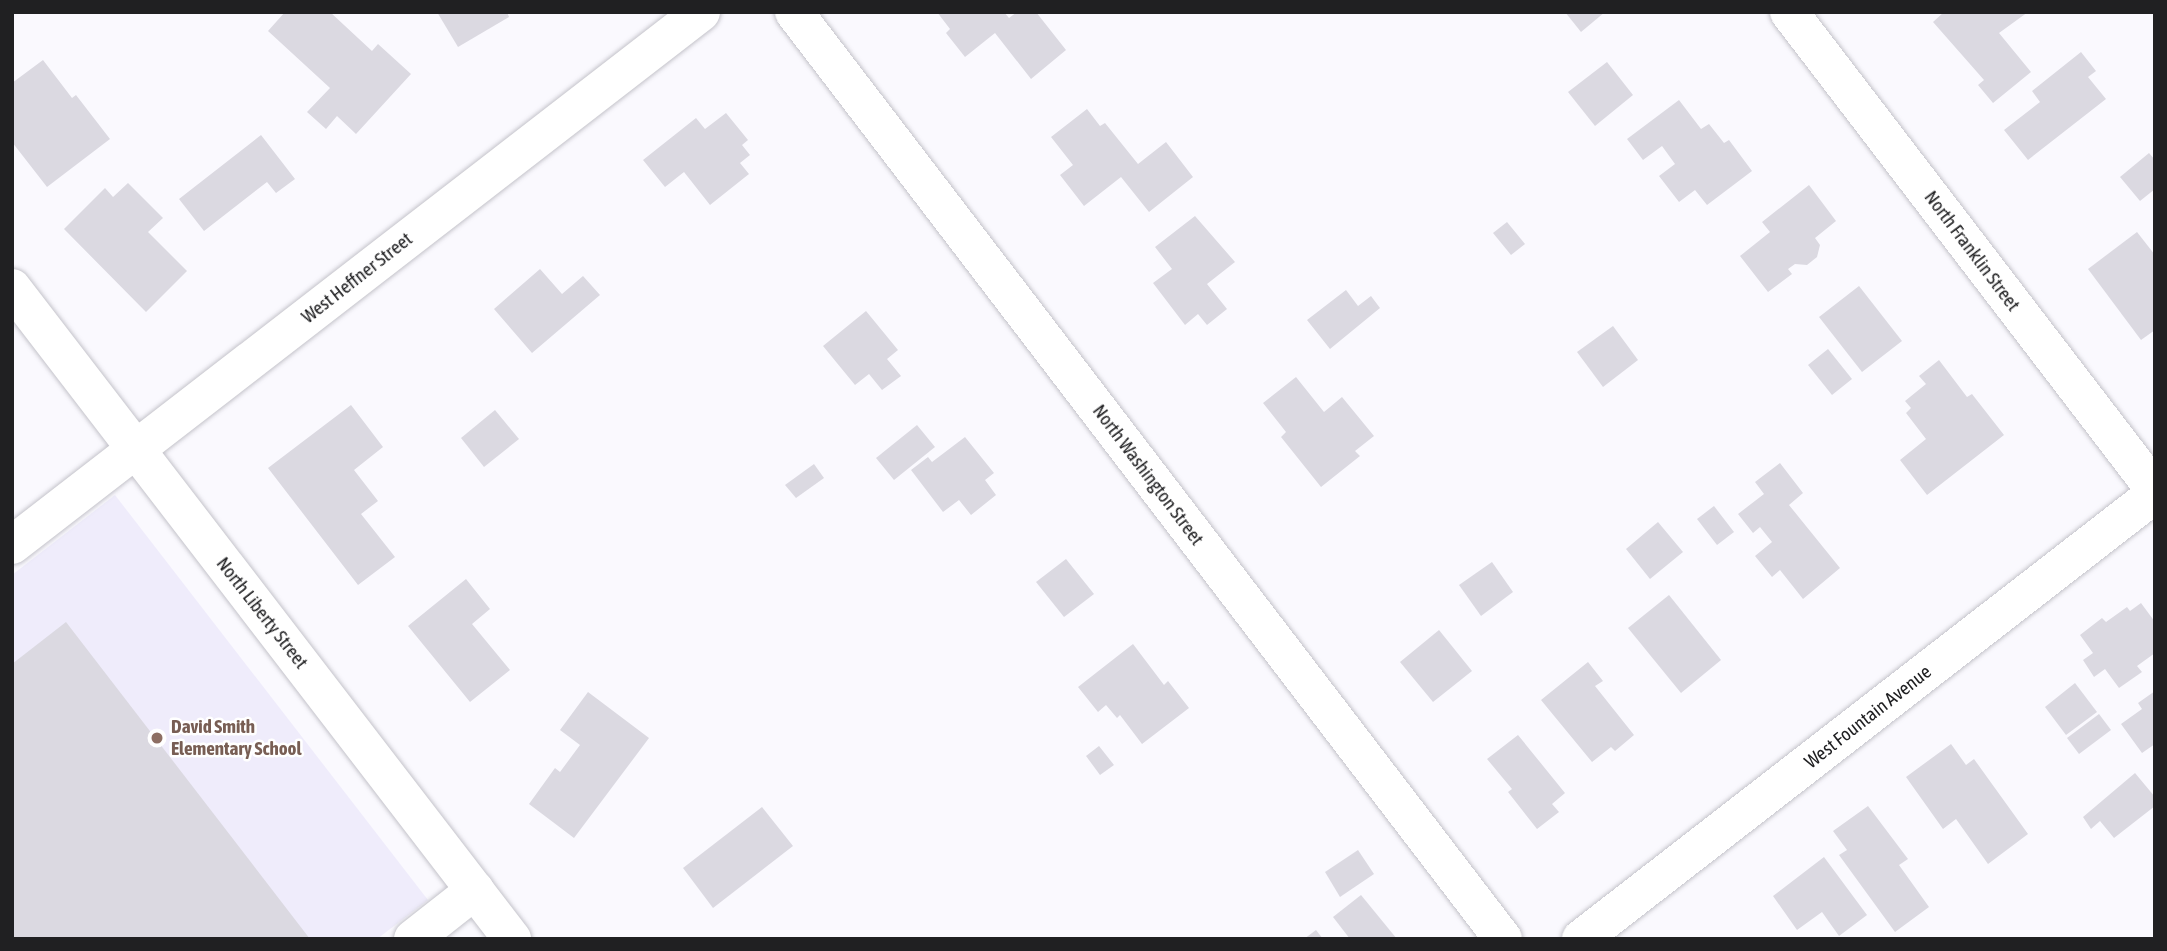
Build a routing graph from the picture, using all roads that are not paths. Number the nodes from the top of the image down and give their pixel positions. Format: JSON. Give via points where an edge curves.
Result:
{"nodes":[{"id":1,"x":701,"y":12,"type":"edge"},
{"id":2,"x":794,"y":12,"type":"edge"},
{"id":3,"x":1789,"y":12,"type":"edge"},
{"id":4,"x":12,"y":288,"type":"edge"},
{"id":5,"x":136,"y":449,"type":"junction"},
{"id":6,"x":2155,"y":492,"type":"edge"},
{"id":7,"x":12,"y":545,"type":"edge"},
{"id":8,"x":475,"y":890,"type":"junction"},
{"id":9,"x":413,"y":939,"type":"edge"},
{"id":10,"x":513,"y":939,"type":"edge"},
{"id":11,"x":1503,"y":939,"type":"edge"},
{"id":12,"x":1581,"y":939,"type":"edge"}],
"edges":[{"from":1,"to":5,"type":"street","name":"West Heffner Street"},
{"from":2,"to":11,"type":"street","name":"North Washington Street"},
{"from":3,"to":6,"type":"street","name":"North Franklin Street"},
{"from":4,"to":5,"type":"street","name":"North Liberty Street"},
{"from":5,"to":7,"type":"street","name":"West Heffner Street"},
{"from":5,"to":8,"type":"street","name":"North Liberty Street"},
{"from":6,"to":12,"type":"street","name":"West Fountain Avenue"},
{"from":8,"to":9,"type":"street"},
{"from":8,"to":10,"type":"street","name":"North Liberty Street"}]}
